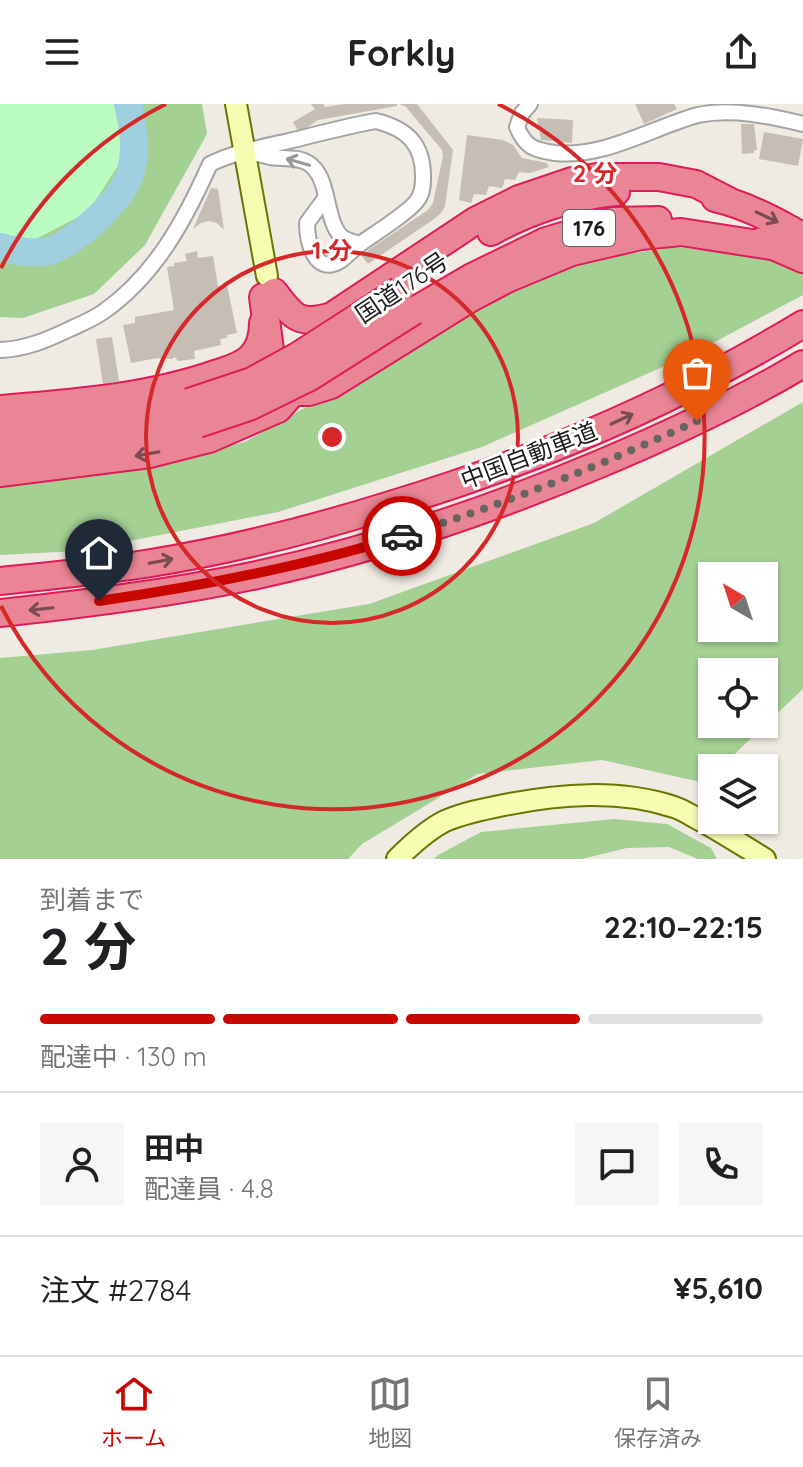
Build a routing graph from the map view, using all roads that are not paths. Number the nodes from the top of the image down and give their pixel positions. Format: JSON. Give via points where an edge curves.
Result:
{"nodes":[{"id":1,"x":236,"y":104,"type":"edge"},
{"id":2,"x":530,"y":104,"type":"edge"},
{"id":3,"x":803,"y":124,"type":"edge"},
{"id":4,"x":245,"y":151,"type":"junction"},
{"id":5,"x":326,"y":197,"type":"junction"},
{"id":6,"x":729,"y":201,"type":"junction"},
{"id":7,"x":803,"y":237,"type":"edge"},
{"id":8,"x":360,"y":244,"type":"junction"},
{"id":9,"x":778,"y":247,"type":"junction"},
{"id":10,"x":803,"y":259,"type":"edge"},
{"id":11,"x":268,"y":288,"type":"junction"},
{"id":12,"x":407,"y":301,"type":"junction"},
{"id":13,"x":803,"y":324,"type":"edge"},
{"id":14,"x":0,"y":350,"type":"edge"},
{"id":15,"x":803,"y":364,"type":"edge"},
{"id":16,"x":293,"y":392,"type":"junction"},
{"id":17,"x":0,"y":409,"type":"edge"},
{"id":18,"x":193,"y":413,"type":"junction"},
{"id":19,"x":0,"y":430,"type":"edge"},
{"id":20,"x":0,"y":453,"type":"edge"},
{"id":21,"x":0,"y":473,"type":"edge"},
{"id":22,"x":0,"y":581,"type":"edge"},
{"id":23,"x":0,"y":613,"type":"edge"},
{"id":24,"x":397,"y":859,"type":"edge"},
{"id":25,"x":765,"y":859,"type":"edge"}],
"edges":[{"from":1,"to":4,"type":"street"},
{"from":2,"to":3,"type":"street","via":[[517,127],[522,140],[532,148],[571,154],[604,149],[698,115],[749,114]]},
{"from":5,"to":4,"type":"street","one_way":true,"via":[[309,163]]},
{"from":4,"to":8,"type":"street","via":[[376,121],[402,132],[421,154],[422,191],[415,203]]},
{"from":4,"to":11,"type":"street"},
{"from":4,"to":14,"type":"street","via":[[210,164],[169,243],[141,280],[102,313],[20,349]]},
{"from":5,"to":8,"type":"street","via":[[341,236]]},
{"from":5,"to":8,"type":"street","via":[[307,223],[319,263],[339,262]]},
{"from":6,"to":7,"type":"highway","name":"国道176号","number":"176","one_way":true},
{"from":6,"to":11,"type":"highway","via":[[696,184],[659,177],[572,181],[475,221],[332,316],[299,318]]},
{"from":6,"to":12,"type":"highway","name":"国道176号","number":"176","via":[[653,189],[595,194],[564,203],[502,226],[460,250]]},
{"from":9,"to":10,"type":"highway","name":"国道176号","number":"176"},
{"from":9,"to":12,"type":"highway","name":"国道176号","number":"176","via":[[722,226],[676,219],[613,221],[546,241]]},
{"from":9,"to":16,"type":"highway","via":[[681,232],[572,252],[471,298],[331,385]]},
{"from":11,"to":16,"type":"highway"},
{"from":11,"to":17,"type":"highway","via":[[262,339],[240,365],[189,383],[95,402]]},
{"from":12,"to":18,"type":"highway","name":"国道176号","number":"176","bridge":true,"via":[[310,377],[249,407]]},
{"from":22,"to":13,"type":"highway","name":"中国自動車道","one_way":true,"via":[[152,563],[230,547],[432,492],[614,423]]},
{"from":15,"to":23,"type":"highway","name":"中国自動車道","one_way":true,"via":[[631,451],[443,524],[256,575]]},
{"from":16,"to":21,"type":"highway","one_way":true,"via":[[278,409],[209,439],[150,454]]},
{"from":18,"to":19,"type":"highway","name":"国道176号","number":"176"},
{"from":18,"to":20,"type":"highway","name":"国道176号","number":"176","via":[[126,438]]},
{"from":24,"to":25,"type":"street","via":[[444,822],[481,809],[589,795],[677,808]]}]}
